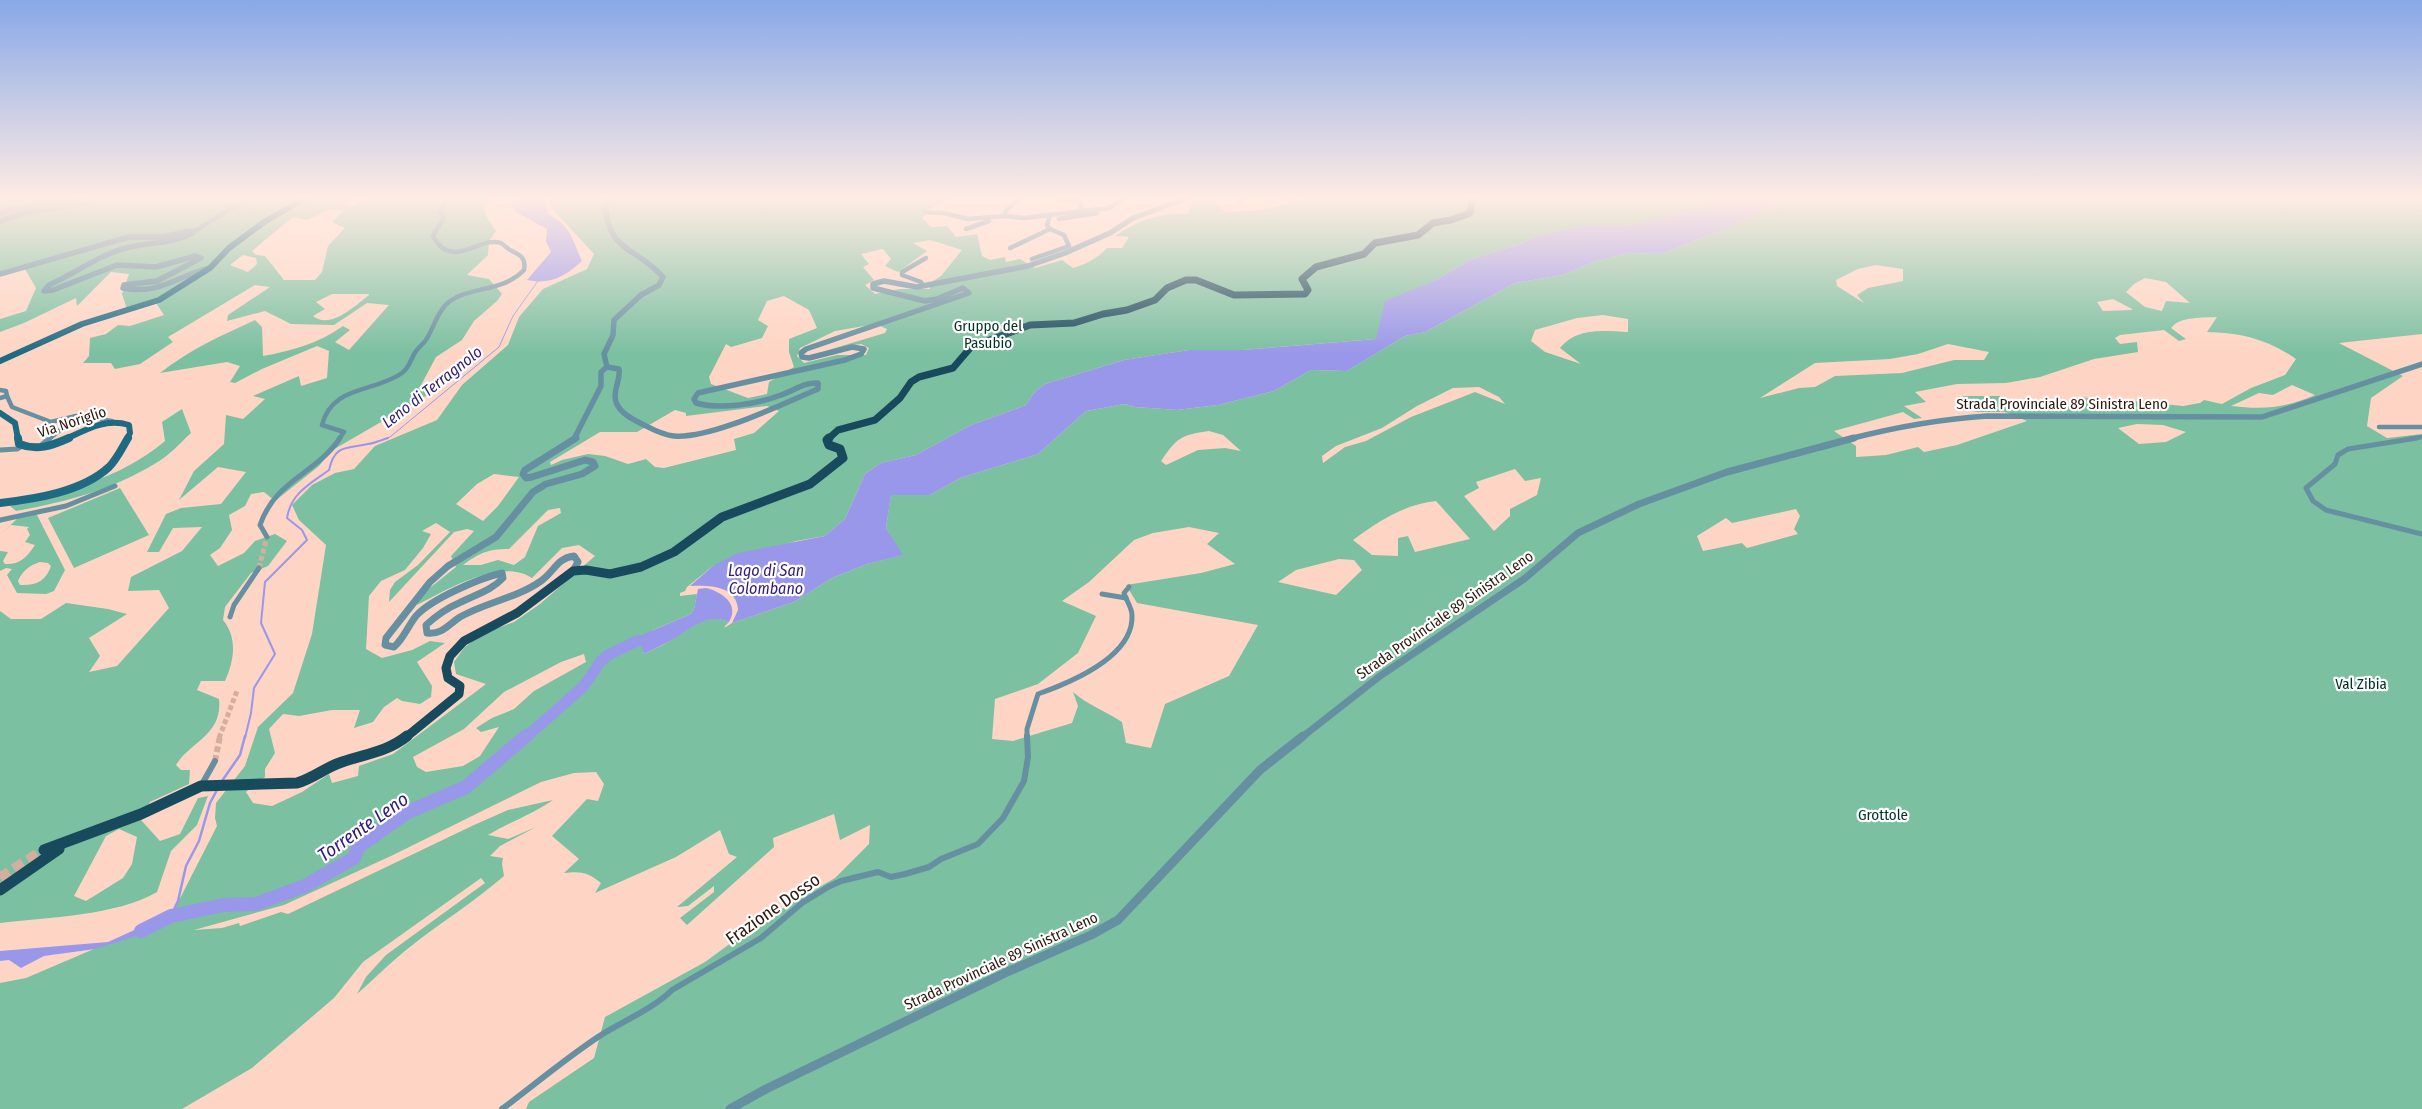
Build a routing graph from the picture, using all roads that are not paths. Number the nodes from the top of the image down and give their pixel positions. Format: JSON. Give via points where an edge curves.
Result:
{"nodes":[{"id":1,"x":85,"y":251,"type":"edge"},
{"id":2,"x":120,"y":251,"type":"edge"},
{"id":3,"x":226,"y":251,"type":"edge"},
{"id":4,"x":514,"y":251,"type":"edge"},
{"id":5,"x":630,"y":251,"type":"edge"},
{"id":6,"x":1055,"y":251,"type":"edge"},
{"id":7,"x":1070,"y":251,"type":"edge"},
{"id":8,"x":1367,"y":251,"type":"edge"},
{"id":9,"x":926,"y":258,"type":"dead end"},
{"id":10,"x":1032,"y":259,"type":"dead end"},
{"id":11,"x":210,"y":268,"type":"junction"},
{"id":12,"x":0,"y":274,"type":"edge"},
{"id":13,"x":923,"y":286,"type":"junction"},
{"id":14,"x":0,"y":361,"type":"edge"},
{"id":15,"x":2422,"y":364,"type":"edge"},
{"id":16,"x":607,"y":367,"type":"junction"},
{"id":17,"x":0,"y":390,"type":"edge"},
{"id":18,"x":8,"y":396,"type":"junction"},
{"id":19,"x":0,"y":398,"type":"edge"},
{"id":20,"x":0,"y":413,"type":"edge"},
{"id":21,"x":76,"y":417,"type":"junction"},
{"id":22,"x":114,"y":422,"type":"junction"},
{"id":23,"x":2379,"y":427,"type":"dead end"},
{"id":24,"x":2422,"y":427,"type":"edge"},
{"id":25,"x":2422,"y":438,"type":"edge"},
{"id":26,"x":22,"y":446,"type":"junction"},
{"id":27,"x":39,"y":447,"type":"junction"},
{"id":28,"x":0,"y":450,"type":"edge"},
{"id":29,"x":115,"y":486,"type":"dead end"},
{"id":30,"x":0,"y":503,"type":"edge"},
{"id":31,"x":0,"y":520,"type":"edge"},
{"id":32,"x":2422,"y":534,"type":"edge"},
{"id":33,"x":267,"y":537,"type":"tunnel mouth"},
{"id":34,"x":259,"y":568,"type":"tunnel mouth"},
{"id":35,"x":573,"y":571,"type":"junction"},
{"id":36,"x":1130,"y":587,"type":"dead end"},
{"id":37,"x":1102,"y":594,"type":"dead end"},
{"id":38,"x":1126,"y":598,"type":"junction"},
{"id":39,"x":230,"y":617,"type":"dead end"},
{"id":40,"x":215,"y":761,"type":"tunnel mouth"},
{"id":41,"x":204,"y":786,"type":"junction"},
{"id":42,"x":72,"y":840,"type":"junction"},
{"id":43,"x":44,"y":850,"type":"tunnel mouth"},
{"id":44,"x":0,"y":890,"type":"edge"},
{"id":45,"x":502,"y":1109,"type":"edge"},
{"id":46,"x":730,"y":1109,"type":"edge"}],
"edges":[{"from":1,"to":12,"type":"street"},
{"from":2,"to":11,"type":"street","via":[[47,286],[44,291],[117,265],[156,267],[195,256],[201,258],[157,282],[136,282],[123,288],[146,292]]},
{"from":3,"to":11,"type":"main road"},
{"from":4,"to":33,"type":"street","via":[[520,254],[526,270],[494,288],[456,297],[434,322],[409,367],[328,407],[322,425],[344,432],[318,462],[269,502],[260,525]]},
{"from":5,"to":16,"type":"street","via":[[657,269],[663,277],[659,285],[641,295],[614,320],[613,335],[604,354]]},
{"from":6,"to":10,"type":"street"},
{"from":7,"to":13,"type":"street","via":[[1030,265]]},
{"from":8,"to":35,"type":"main road","via":[[1357,257],[1316,267],[1302,279],[1308,290],[1305,294],[1234,295],[1196,280],[1186,280],[1167,288],[1155,300],[1128,310],[1074,323],[1030,325],[982,342],[964,353],[953,368],[911,382],[900,398],[875,420],[838,430],[829,436],[829,445],[840,450],[843,458],[810,484],[722,517],[674,552],[641,567],[610,574]]},
{"from":9,"to":13,"type":"street","via":[[902,272]]},
{"from":11,"to":14,"type":"main road","via":[[147,305],[82,324]]},
{"from":13,"to":16,"type":"street","via":[[884,281],[873,284],[873,288],[925,301],[963,288],[969,293],[801,353],[802,357],[809,358],[852,346],[864,350],[845,360],[698,393],[694,399],[696,404],[750,403],[818,383],[818,389],[716,430],[671,436],[630,419],[616,402],[614,387],[619,369]]},
{"from":15,"to":46,"type":"street","name":"Strada Provinciale 89 Sinistra Leno","via":[[2262,417],[1988,416],[1898,426],[1727,472],[1638,504],[1578,534],[1524,579],[1380,676],[1260,770],[1118,920]]},
{"from":16,"to":35,"type":"street","via":[[601,372],[600,386],[576,436],[523,474],[532,478],[585,460],[595,466],[587,473],[540,488],[502,532],[430,580],[386,638],[385,645],[394,647],[402,642],[418,614],[483,578],[502,573],[503,578],[498,585],[437,616],[426,625],[426,633],[442,632],[458,619],[531,587],[545,578],[565,556],[574,556],[578,562]]},
{"from":17,"to":18,"type":"street","via":[[6,391]]},
{"from":18,"to":19,"type":"street"},
{"from":18,"to":21,"type":"street","via":[[12,406],[45,421]]},
{"from":20,"to":26,"type":"main road","name":"Via Noriglio","via":[[15,422]]},
{"from":21,"to":22,"type":"street"},
{"from":21,"to":27,"type":"street"},
{"from":22,"to":27,"type":"main road","name":"Via Noriglio"},
{"from":22,"to":30,"type":"main road","name":"Via Noriglio","via":[[129,425],[130,432],[105,471],[86,482]]},
{"from":23,"to":24,"type":"street"},
{"from":25,"to":32,"type":"street","via":[[2348,449],[2306,488],[2313,502],[2326,510]]},
{"from":26,"to":27,"type":"main road","name":"Via Noriglio"},
{"from":26,"to":28,"type":"street"},
{"from":29,"to":31,"type":"street","via":[[66,506]]},
{"from":34,"to":39,"type":"street","via":[[231,610]]},
{"from":35,"to":41,"type":"main road","via":[[517,613],[464,641],[450,656],[446,668],[448,678],[460,686],[459,694],[400,742],[386,750],[341,762],[297,783]]},
{"from":36,"to":38,"type":"street","via":[[1124,593]]},
{"from":37,"to":38,"type":"street"},
{"from":38,"to":45,"type":"street","name":"Frazione Dosso","via":[[1131,622],[1126,638],[1116,652],[1070,683],[1038,694],[1027,730],[1028,757],[1024,781],[1014,802],[978,844],[929,867],[891,877],[878,872],[841,882],[814,894],[761,938],[602,1035]]},
{"from":40,"to":41,"type":"street"},
{"from":41,"to":42,"type":"main road"},
{"from":42,"to":43,"type":"main road"},
{"from":42,"to":44,"type":"main road"}]}
